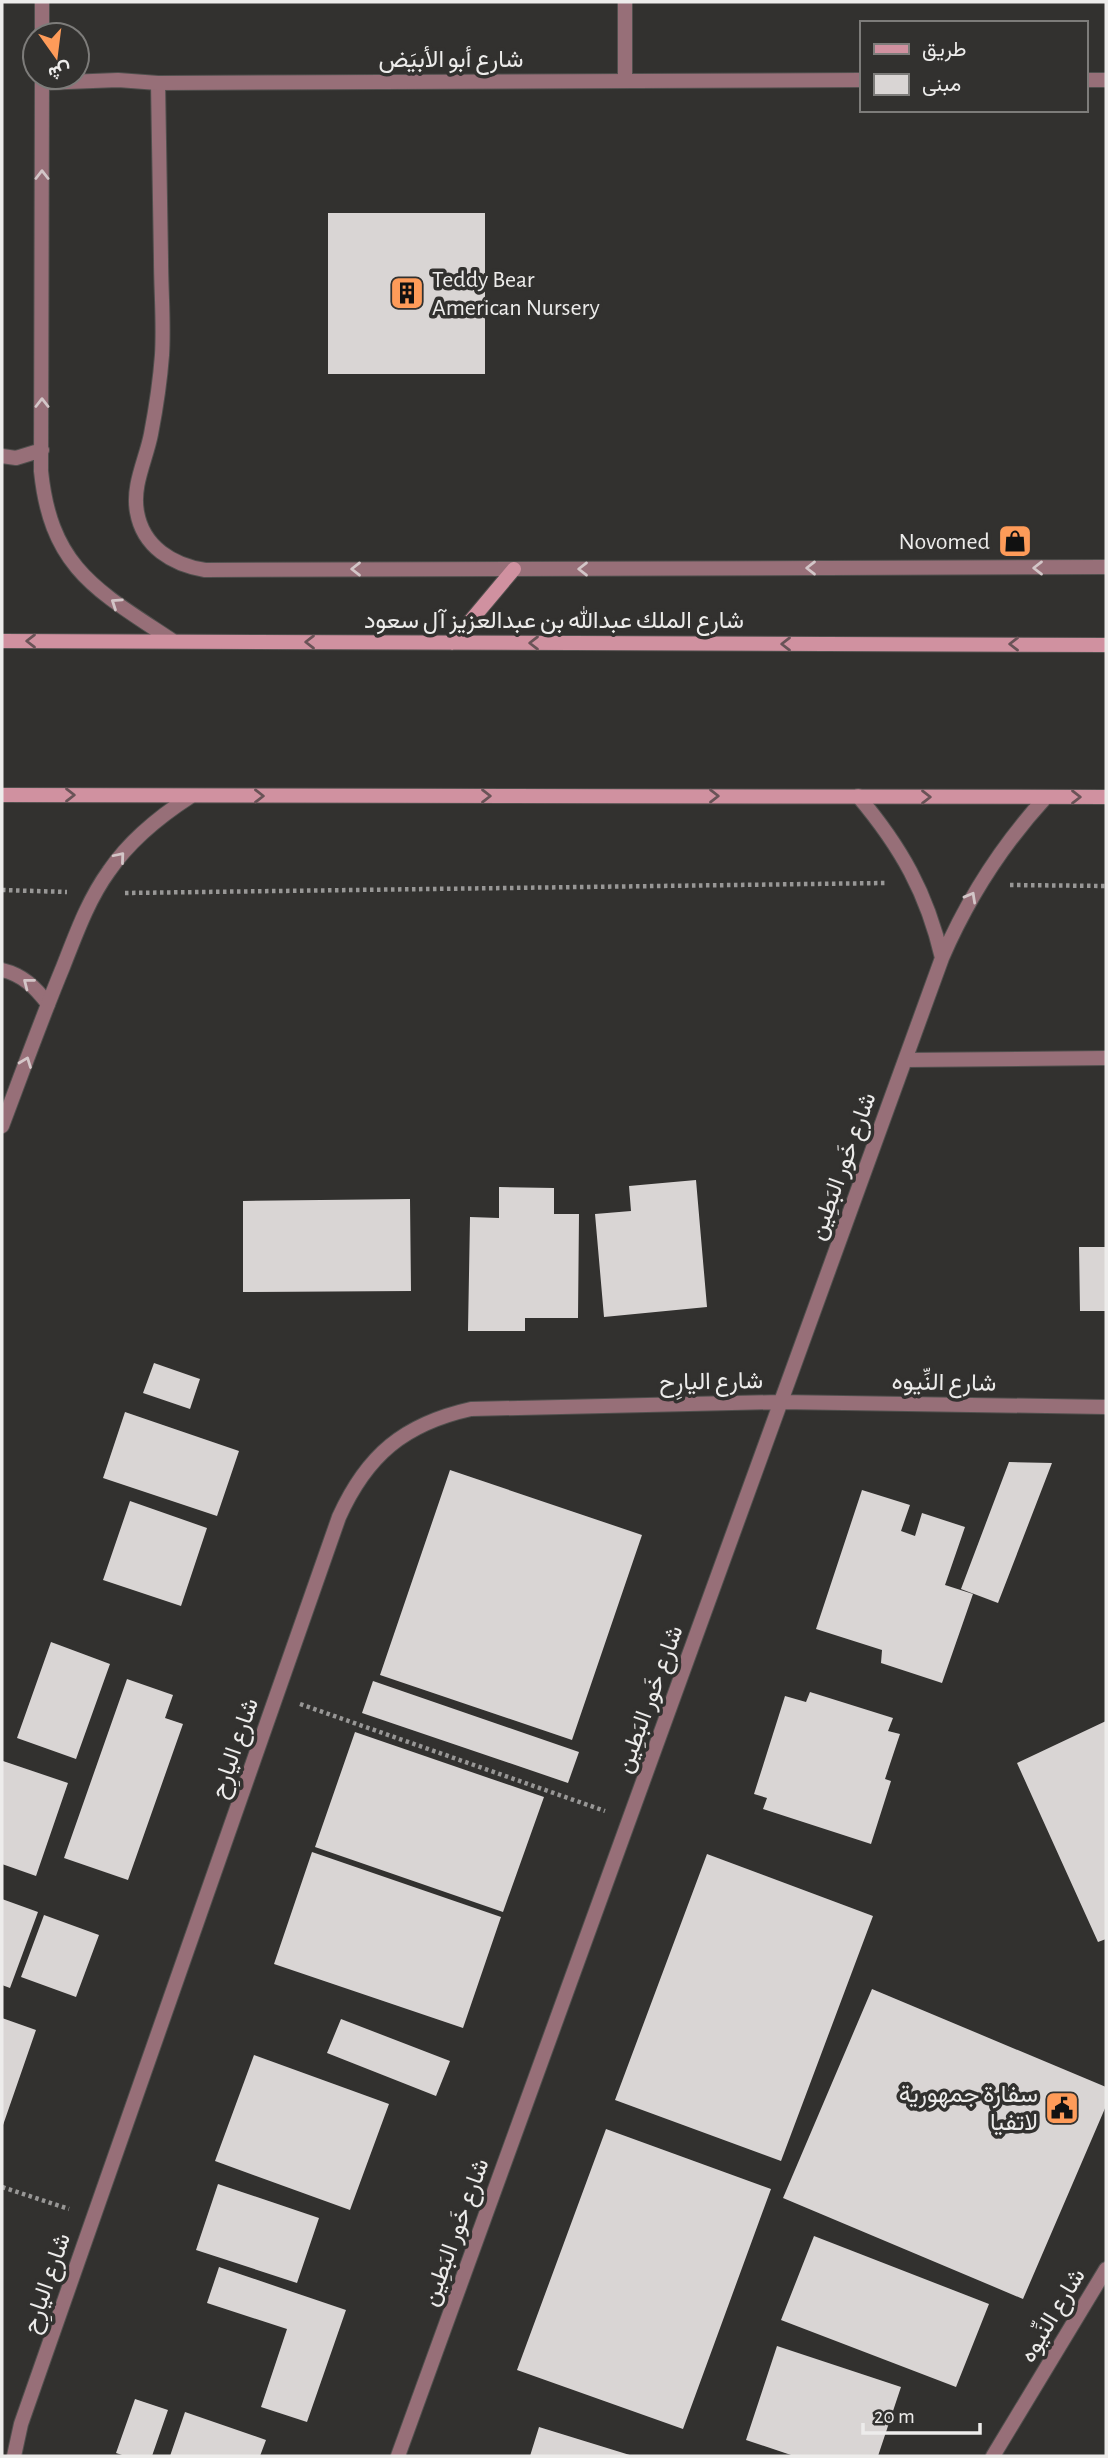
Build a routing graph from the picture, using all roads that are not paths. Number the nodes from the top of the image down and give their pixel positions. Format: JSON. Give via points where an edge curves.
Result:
{"nodes":[{"id":1,"x":42,"y":2,"type":"edge"},
{"id":2,"x":625,"y":2,"type":"edge"},
{"id":3,"x":42,"y":21,"type":"edge"},
{"id":4,"x":91,"y":80,"type":"edge"},
{"id":5,"x":860,"y":80,"type":"edge"},
{"id":6,"x":1087,"y":80,"type":"edge"},
{"id":7,"x":1106,"y":80,"type":"edge"},
{"id":8,"x":625,"y":81,"type":"junction"},
{"id":9,"x":158,"y":83,"type":"junction"},
{"id":10,"x":42,"y":91,"type":"edge"},
{"id":11,"x":42,"y":450,"type":"junction"},
{"id":12,"x":2,"y":456,"type":"edge"},
{"id":13,"x":1106,"y":568,"type":"edge"},
{"id":14,"x":514,"y":569,"type":"junction"},
{"id":15,"x":2,"y":641,"type":"edge"},
{"id":16,"x":173,"y":641,"type":"junction"},
{"id":17,"x":452,"y":642,"type":"junction"},
{"id":18,"x":1106,"y":645,"type":"edge"},
{"id":19,"x":2,"y":795,"type":"edge"},
{"id":20,"x":191,"y":796,"type":"junction"},
{"id":21,"x":858,"y":796,"type":"junction"},
{"id":22,"x":1046,"y":797,"type":"junction"},
{"id":23,"x":1106,"y":797,"type":"edge"},
{"id":24,"x":942,"y":958,"type":"junction"},
{"id":25,"x":2,"y":970,"type":"edge"},
{"id":26,"x":48,"y":1004,"type":"junction"},
{"id":27,"x":1106,"y":1058,"type":"edge"},
{"id":28,"x":905,"y":1060,"type":"junction"},
{"id":29,"x":2,"y":1126,"type":"edge"},
{"id":30,"x":780,"y":1402,"type":"junction"},
{"id":31,"x":1106,"y":1407,"type":"edge"},
{"id":32,"x":1106,"y":2269,"type":"edge"},
{"id":33,"x":14,"y":2456,"type":"edge"},
{"id":34,"x":398,"y":2456,"type":"edge"},
{"id":35,"x":993,"y":2456,"type":"edge"}],
"edges":[{"from":1,"to":3,"type":"street"},
{"from":2,"to":8,"type":"street"},
{"from":4,"to":9,"type":"street","name":"شارع أبو الأبيَض"},
{"from":5,"to":8,"type":"street","name":"شارع أبو الأبيَض"},
{"from":6,"to":7,"type":"street"},
{"from":8,"to":9,"type":"street","name":"شارع أبو الأبيَض"},
{"from":14,"to":9,"type":"street","one_way":true,"via":[[205,570],[167,558],[152,544],[141,527],[136,496],[151,437],[162,352]]},
{"from":11,"to":10,"type":"street","one_way":true},
{"from":11,"to":12,"type":"street","via":[[16,458]]},
{"from":16,"to":11,"type":"street","one_way":true,"via":[[104,595],[74,566],[46,510]]},
{"from":13,"to":14,"type":"street","one_way":true},
{"from":14,"to":17,"type":"main road"},
{"from":16,"to":15,"type":"main road","name":"شارع الملك عبدالله بن عبدالعزيز آل سعود","one_way":true},
{"from":17,"to":16,"type":"main road","name":"شارع الملك عبدالله بن عبدالعزيز آل سعود","one_way":true},
{"from":18,"to":17,"type":"main road","name":"شارع الملك عبدالله بن عبدالعزيز آل سعود","one_way":true},
{"from":19,"to":20,"type":"main road","one_way":true},
{"from":20,"to":21,"type":"main road","one_way":true},
{"from":26,"to":20,"type":"street","one_way":true,"via":[[84,915],[109,870],[127,848]]},
{"from":21,"to":22,"type":"main road","one_way":true},
{"from":21,"to":24,"type":"street","via":[[891,837],[917,882]]},
{"from":22,"to":23,"type":"main road","one_way":true},
{"from":24,"to":22,"type":"street","name":"شارع خَور البَطِين","one_way":true,"via":[[978,885],[1020,824]]},
{"from":24,"to":28,"type":"street","name":"شارع خَور البَطِين"},
{"from":26,"to":25,"type":"street","one_way":true,"via":[[23,977]]},
{"from":29,"to":26,"type":"street","one_way":true},
{"from":27,"to":28,"type":"street"},
{"from":28,"to":30,"type":"street","name":"شارع خَور البَطِين"},
{"from":30,"to":31,"type":"street","name":"شارع النِّيوه"},
{"from":30,"to":33,"type":"street","name":"شارع اليارِح","via":[[471,1409],[422,1424],[400,1437],[363,1473],[339,1517],[21,2424]]},
{"from":30,"to":34,"type":"street","name":"شارع خَور البَطِين"},
{"from":32,"to":35,"type":"street","name":"شارع النِّيوه"}]}
